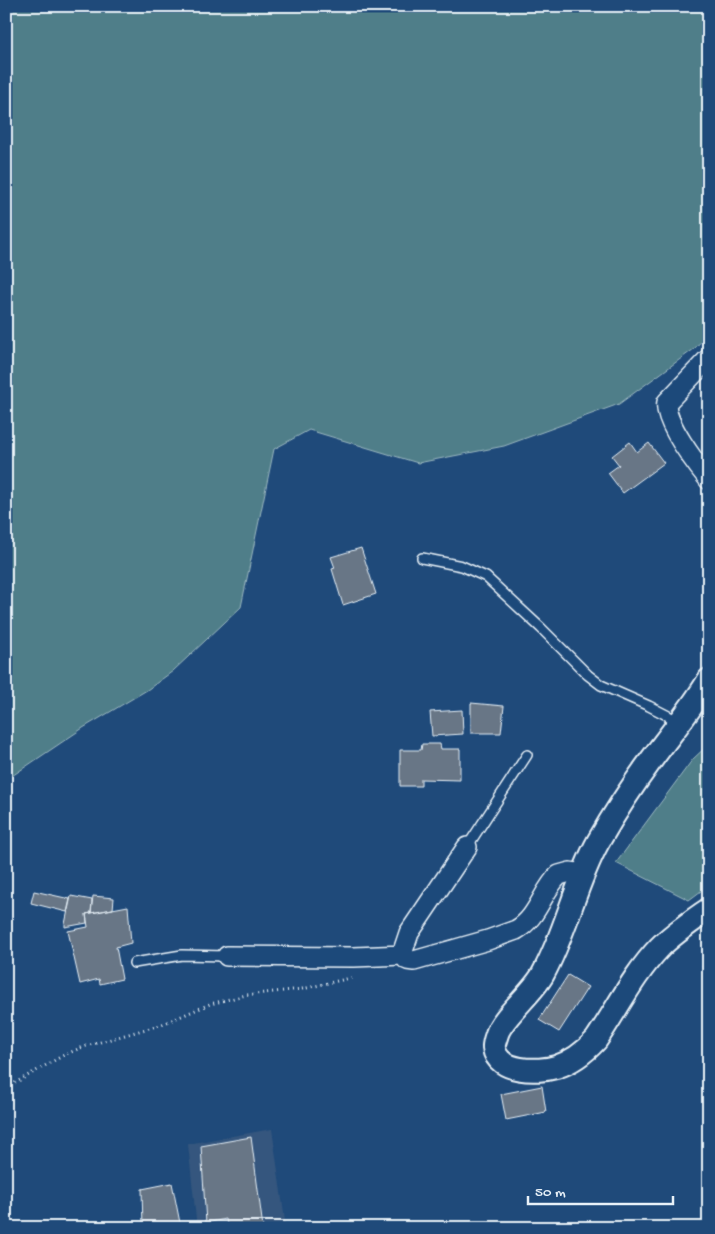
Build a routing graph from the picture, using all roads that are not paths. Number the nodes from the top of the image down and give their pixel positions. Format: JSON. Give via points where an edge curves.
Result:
{"nodes":[{"id":1,"x":709,"y":358,"type":"edge"},
{"id":2,"x":709,"y":480,"type":"edge"},
{"id":3,"x":422,"y":558,"type":"dead end"},
{"id":4,"x":709,"y":680,"type":"edge"},
{"id":5,"x":681,"y":722,"type":"junction"},
{"id":6,"x":527,"y":755,"type":"dead end"},
{"id":7,"x":467,"y":847,"type":"joint"},
{"id":8,"x":583,"y":874,"type":"junction"},
{"id":9,"x":709,"y":909,"type":"edge"},
{"id":10,"x":403,"y":955,"type":"junction"},
{"id":11,"x":227,"y":956,"type":"joint"},
{"id":12,"x":134,"y":963,"type":"dead end"}],
"edges":[{"from":1,"to":2,"type":"street","via":[[668,402],[666,413]]},
{"from":3,"to":5,"type":"lane","via":[[462,566],[486,577],[601,685]]},
{"from":4,"to":5,"type":"street"},
{"from":5,"to":8,"type":"street","via":[[631,789],[598,842]]},
{"from":6,"to":7,"type":"lane"},
{"from":7,"to":10,"type":"street","via":[[410,933]]},
{"from":8,"to":9,"type":"street","via":[[560,938],[541,978],[497,1032],[494,1048],[498,1057],[514,1068],[555,1067],[588,1048],[647,962],[661,946]]},
{"from":8,"to":10,"type":"street","via":[[570,872],[559,875],[527,923],[509,933],[414,961]]},
{"from":10,"to":11,"type":"street"},
{"from":11,"to":12,"type":"lane","via":[[182,955]]}]}
